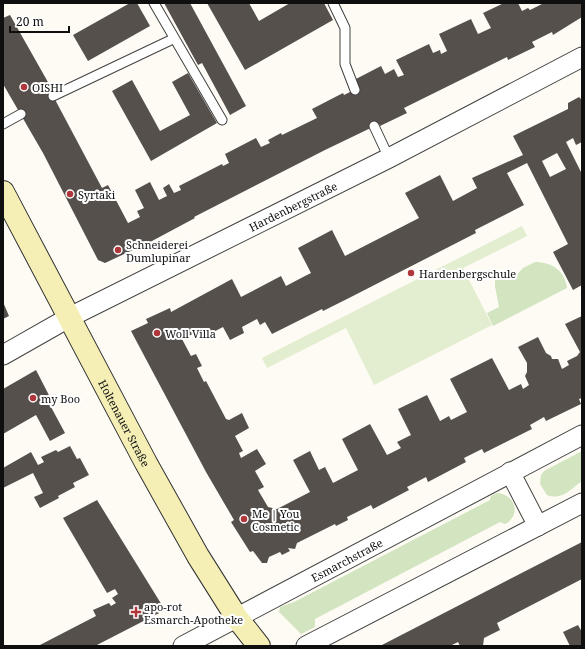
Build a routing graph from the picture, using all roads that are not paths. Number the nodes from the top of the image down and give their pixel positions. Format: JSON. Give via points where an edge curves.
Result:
{"nodes":[{"id":1,"x":154,"y":3,"type":"edge"},
{"id":2,"x":333,"y":3,"type":"edge"},
{"id":3,"x":173,"y":39,"type":"junction"},
{"id":4,"x":582,"y":57,"type":"edge"},
{"id":5,"x":355,"y":90,"type":"dead end"},
{"id":6,"x":53,"y":96,"type":"dead end"},
{"id":7,"x":21,"y":114,"type":"dead end"},
{"id":8,"x":222,"y":120,"type":"dead end"},
{"id":9,"x":3,"y":124,"type":"edge"},
{"id":10,"x":374,"y":126,"type":"dead end"},
{"id":11,"x":389,"y":158,"type":"junction"},
{"id":12,"x":3,"y":192,"type":"edge"},
{"id":13,"x":70,"y":318,"type":"junction"},
{"id":14,"x":3,"y":355,"type":"edge"},
{"id":15,"x":582,"y":435,"type":"edge"},
{"id":16,"x":510,"y":472,"type":"junction"},
{"id":17,"x":582,"y":503,"type":"edge"},
{"id":18,"x":538,"y":526,"type":"junction"},
{"id":19,"x":237,"y":618,"type":"junction"},
{"id":20,"x":183,"y":646,"type":"edge"},
{"id":21,"x":260,"y":646,"type":"edge"},
{"id":22,"x":306,"y":646,"type":"edge"}],
"edges":[{"from":1,"to":3,"type":"lane"},
{"from":2,"to":5,"type":"lane","via":[[344,28],[345,64]]},
{"from":3,"to":6,"type":"lane"},
{"from":3,"to":8,"type":"lane"},
{"from":4,"to":11,"type":"street","name":"Hardenbergstraße"},
{"from":7,"to":9,"type":"lane"},
{"from":10,"to":11,"type":"lane"},
{"from":11,"to":13,"type":"street","name":"Hardenbergstraße"},
{"from":12,"to":13,"type":"main road","name":"Holtenauer Straße"},
{"from":13,"to":14,"type":"street","name":"Hardenbergstraße"},
{"from":13,"to":19,"type":"main road","name":"Holtenauer Straße","via":[[190,543]]},
{"from":15,"to":16,"type":"street","name":"Esmarchstraße"},
{"from":16,"to":18,"type":"street"},
{"from":16,"to":19,"type":"street","name":"Esmarchstraße"},
{"from":17,"to":18,"type":"street"},
{"from":18,"to":22,"type":"street"},
{"from":19,"to":20,"type":"street","name":"Esmarchstraße"},
{"from":19,"to":21,"type":"main road","name":"Holtenauer Straße"}]}
